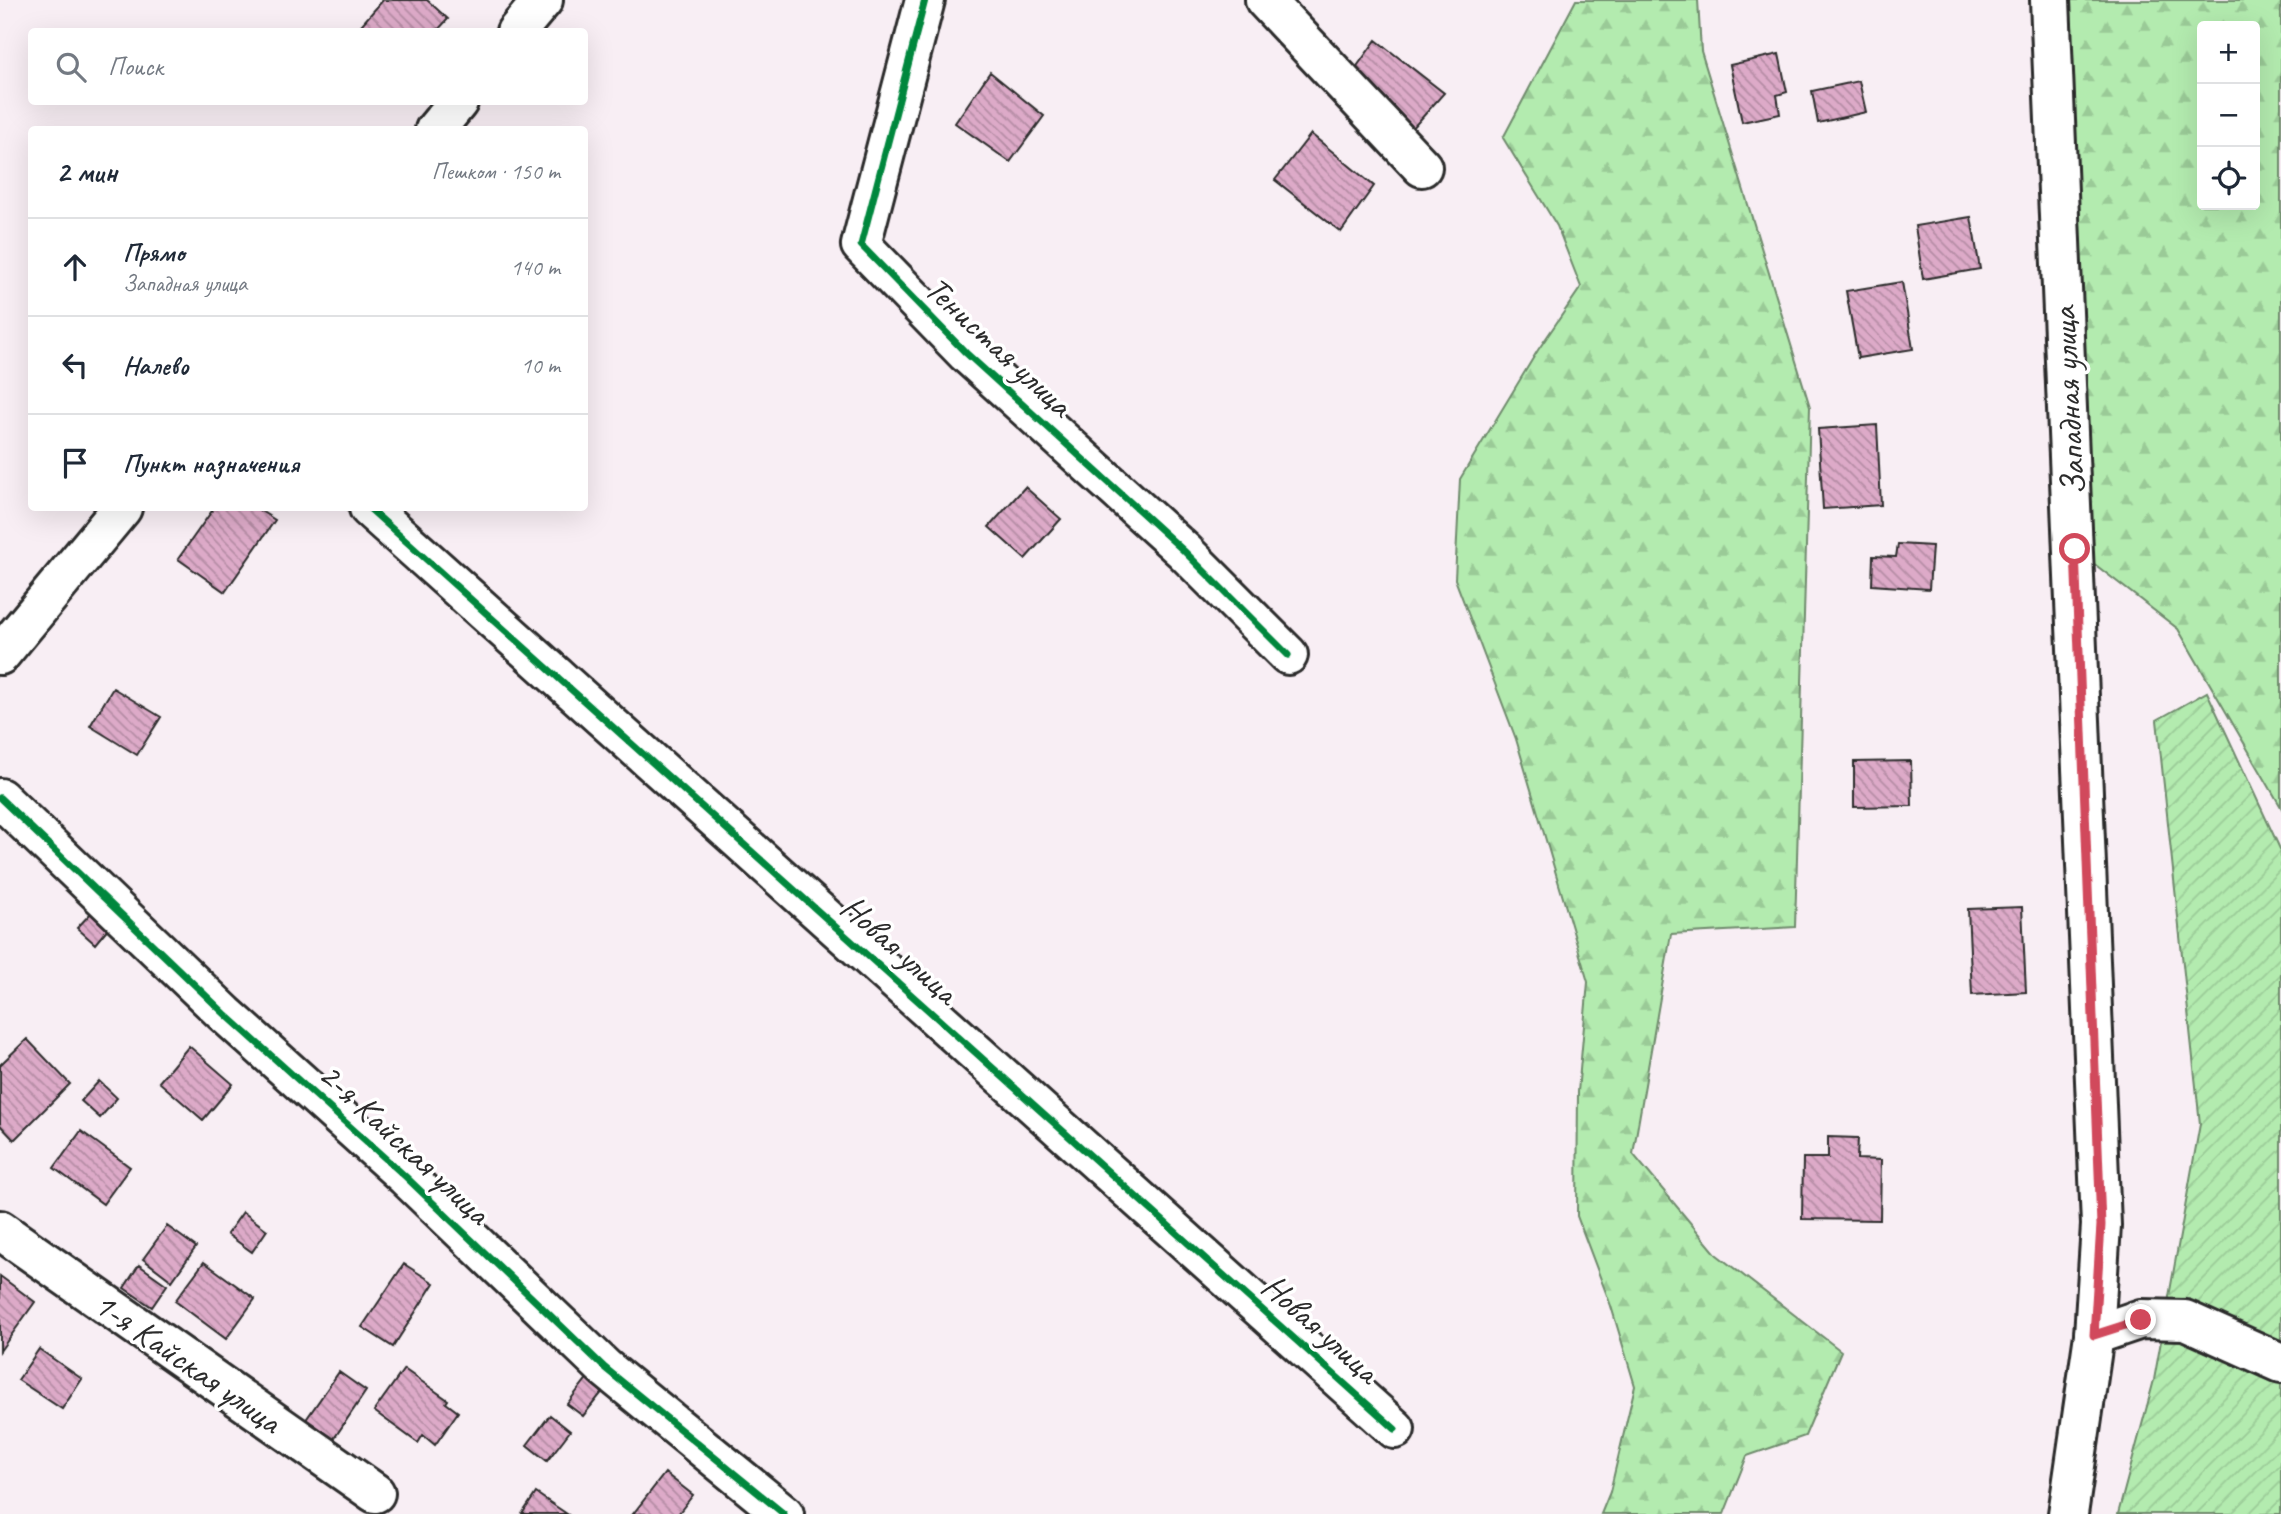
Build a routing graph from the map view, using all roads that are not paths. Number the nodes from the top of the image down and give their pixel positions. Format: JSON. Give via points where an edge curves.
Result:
{"nodes":[{"id":1,"x":543,"y":0,"type":"edge"},
{"id":2,"x":925,"y":0,"type":"edge"},
{"id":3,"x":1265,"y":0,"type":"edge"},
{"id":4,"x":2050,"y":0,"type":"edge"},
{"id":5,"x":519,"y":28,"type":"edge"},
{"id":6,"x":456,"y":105,"type":"edge"},
{"id":7,"x":438,"y":126,"type":"edge"},
{"id":8,"x":1422,"y":167,"type":"dead end"},
{"id":9,"x":120,"y":511,"type":"edge"},
{"id":10,"x":372,"y":511,"type":"edge"},
{"id":11,"x":0,"y":655,"type":"edge"},
{"id":12,"x":1288,"y":655,"type":"dead end"},
{"id":13,"x":0,"y":798,"type":"edge"},
{"id":14,"x":0,"y":1230,"type":"edge"},
{"id":15,"x":2094,"y":1335,"type":"junction"},
{"id":16,"x":2281,"y":1363,"type":"edge"},
{"id":17,"x":1395,"y":1429,"type":"dead end"},
{"id":18,"x":375,"y":1493,"type":"dead end"},
{"id":19,"x":784,"y":1514,"type":"edge"},
{"id":20,"x":2068,"y":1514,"type":"edge"}],
"edges":[{"from":1,"to":5,"type":"street"},
{"from":2,"to":12,"type":"street","name":"Тенистая улица","via":[[861,245],[966,354],[1184,551]]},
{"from":3,"to":8,"type":"street"},
{"from":4,"to":15,"type":"street","name":"Западная улица","via":[[2101,1225]]},
{"from":6,"to":7,"type":"street"},
{"from":9,"to":11,"type":"street"},
{"from":10,"to":17,"type":"street","name":"Новая улица"},
{"from":13,"to":19,"type":"street","name":"2-я Кайская улица","via":[[606,1368]]},
{"from":14,"to":18,"type":"street","name":"1-я Кайская улица"},
{"from":15,"to":16,"type":"street","via":[[2141,1320],[2185,1320]]},
{"from":15,"to":20,"type":"street","name":"Западная улица"}]}
